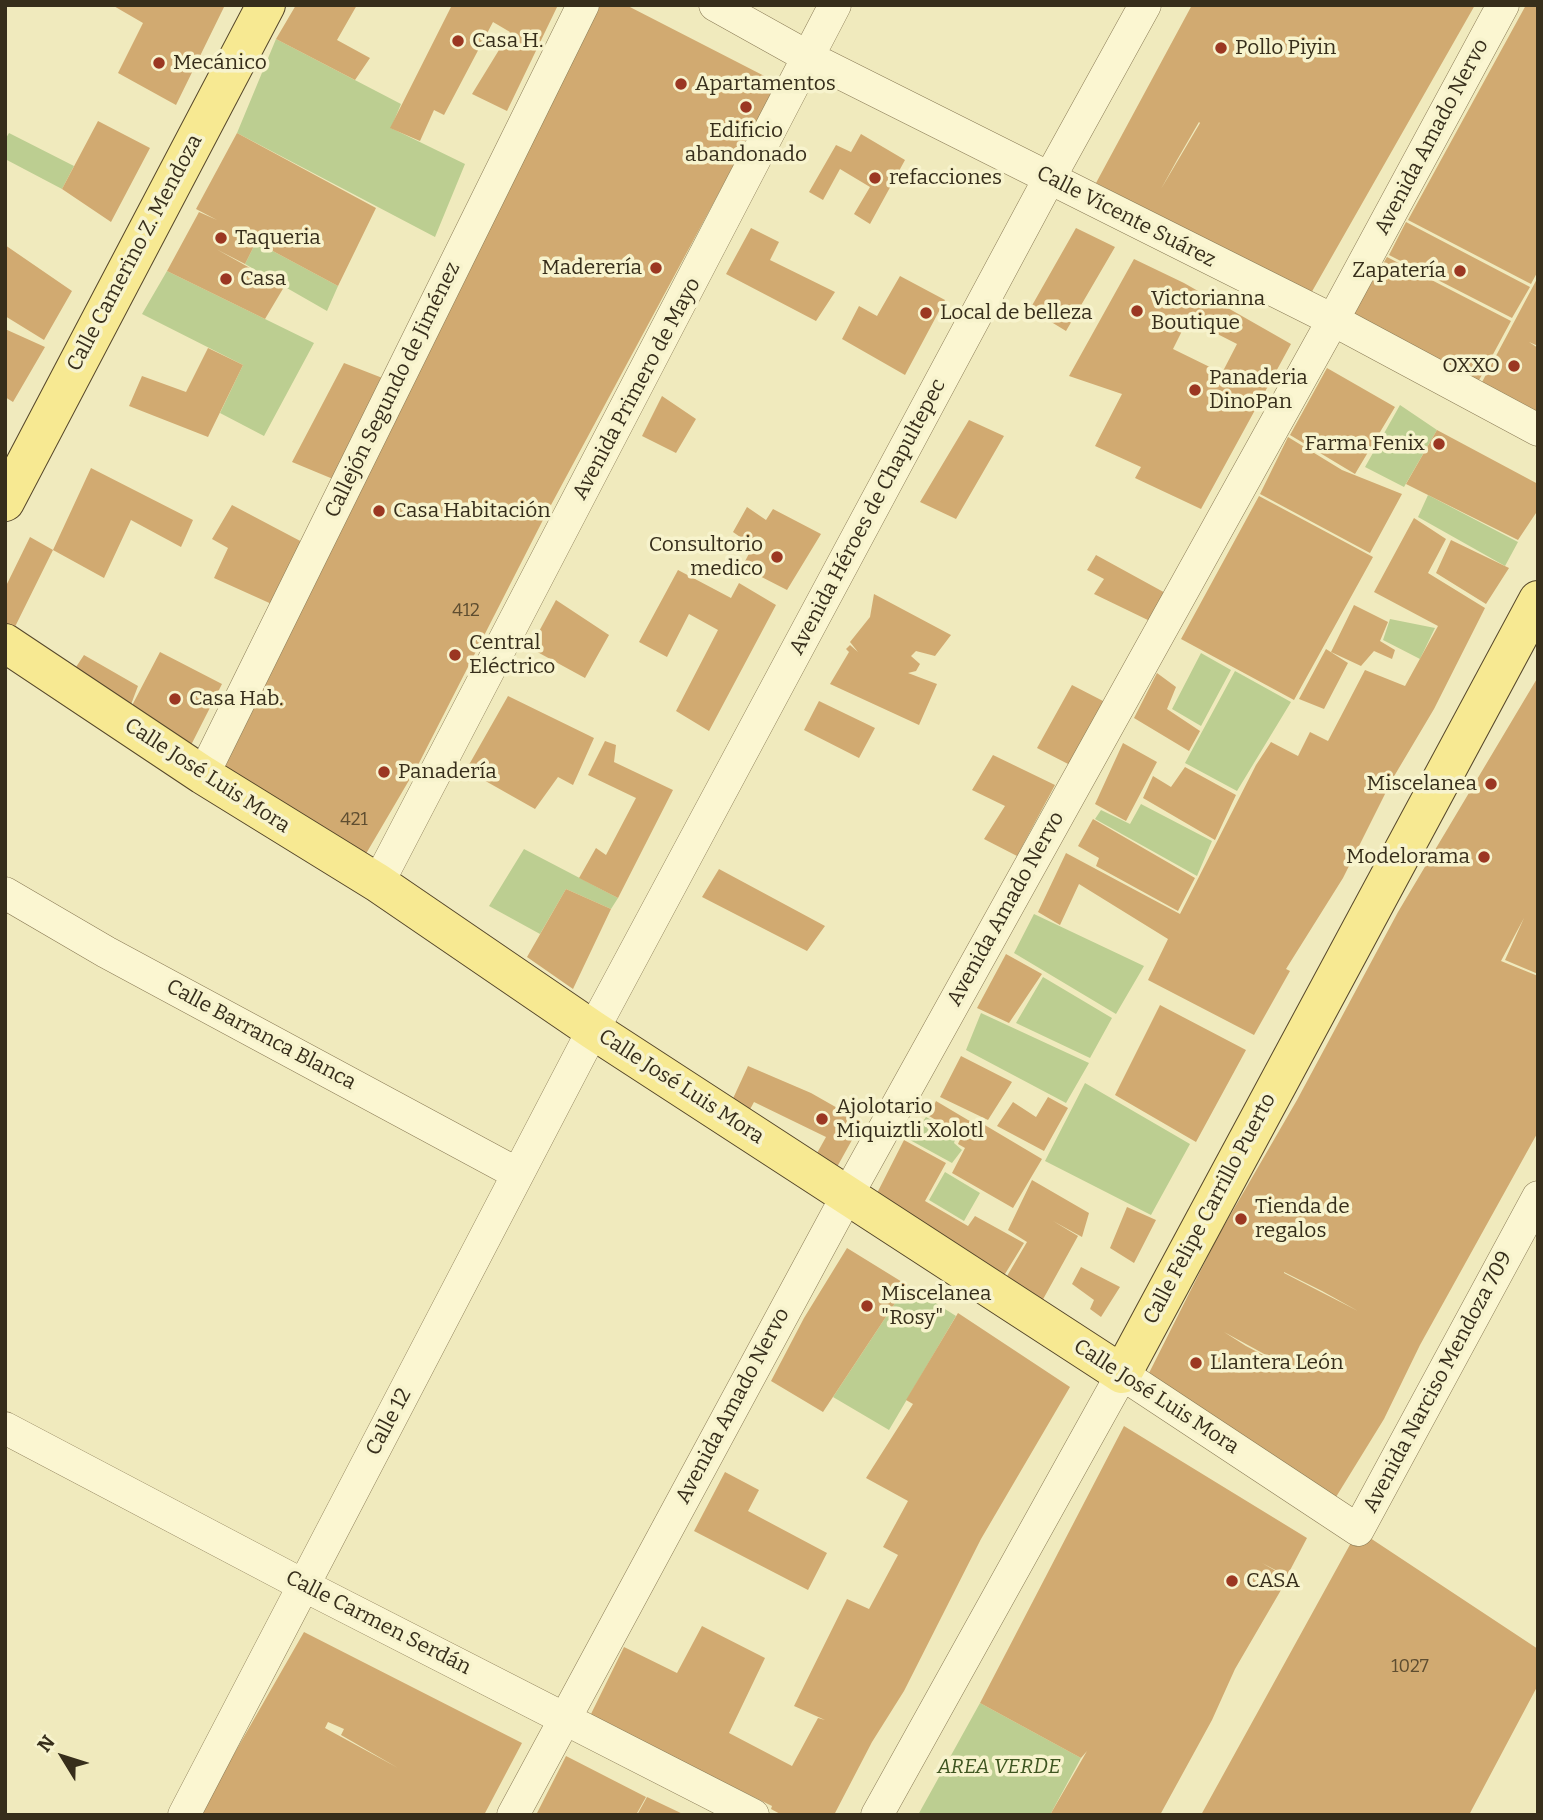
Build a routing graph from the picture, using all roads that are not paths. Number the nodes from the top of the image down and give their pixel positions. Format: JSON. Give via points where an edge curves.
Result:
{"nodes":[{"id":1,"x":266,"y":5,"type":"edge"},
{"id":2,"x":583,"y":5,"type":"edge"},
{"id":3,"x":715,"y":5,"type":"edge"},
{"id":4,"x":835,"y":5,"type":"edge"},
{"id":5,"x":1145,"y":5,"type":"edge"},
{"id":6,"x":1503,"y":5,"type":"edge"},
{"id":7,"x":810,"y":58,"type":"junction"},
{"id":8,"x":1048,"y":179,"type":"junction"},
{"id":9,"x":1333,"y":320,"type":"junction"},
{"id":10,"x":1538,"y":430,"type":"edge"},
{"id":11,"x":5,"y":502,"type":"edge"},
{"id":12,"x":1538,"y":600,"type":"edge"},
{"id":13,"x":5,"y":643,"type":"edge"},
{"id":14,"x":203,"y":775,"type":"junction"},
{"id":15,"x":378,"y":883,"type":"junction"},
{"id":16,"x":5,"y":893,"type":"edge"},
{"id":17,"x":593,"y":1030,"type":"junction"},
{"id":18,"x":518,"y":1174,"type":"junction"},
{"id":19,"x":848,"y":1194,"type":"junction"},
{"id":20,"x":1538,"y":1197,"type":"edge"},
{"id":21,"x":1122,"y":1374,"type":"junction"},
{"id":22,"x":5,"y":1428,"type":"edge"},
{"id":23,"x":1358,"y":1530,"type":"joint"},
{"id":24,"x":303,"y":1586,"type":"junction"},
{"id":25,"x":566,"y":1717,"type":"junction"},
{"id":26,"x":184,"y":1815,"type":"edge"},
{"id":27,"x":513,"y":1815,"type":"edge"},
{"id":28,"x":753,"y":1815,"type":"edge"},
{"id":29,"x":877,"y":1815,"type":"edge"}],
"edges":[{"from":1,"to":11,"type":"main road","name":"Calle Camerino Z. Mendoza"},
{"from":2,"to":14,"type":"street","name":"Callejón Segundo de Jiménez"},
{"from":3,"to":7,"type":"street","name":"Calle Vicente Suárez"},
{"from":4,"to":7,"type":"street","name":"Avenida Primero de Mayo"},
{"from":5,"to":8,"type":"street","name":"Avenida Héroes de Chapultepec"},
{"from":6,"to":9,"type":"street","name":"Avenida Amado Nervo"},
{"from":7,"to":8,"type":"street","name":"Calle Vicente Suárez"},
{"from":7,"to":15,"type":"street","name":"Avenida Primero de Mayo"},
{"from":8,"to":9,"type":"street","name":"Calle Vicente Suárez"},
{"from":8,"to":17,"type":"street","name":"Avenida Héroes de Chapultepec"},
{"from":9,"to":10,"type":"street","name":"Calle Vicente Suárez"},
{"from":9,"to":19,"type":"street","name":"Avenida Amado Nervo"},
{"from":12,"to":21,"type":"main road","name":"Calle Felipe Carrillo Puerto"},
{"from":13,"to":14,"type":"main road","name":"Calle José Luis Mora"},
{"from":14,"to":15,"type":"main road","name":"Calle José Luis Mora"},
{"from":15,"to":17,"type":"main road","name":"Calle José Luis Mora"},
{"from":16,"to":18,"type":"street","name":"Calle Barranca Blanca"},
{"from":17,"to":18,"type":"street","name":"Calle 12"},
{"from":17,"to":19,"type":"main road","name":"Calle José Luis Mora"},
{"from":18,"to":24,"type":"street","name":"Calle 12"},
{"from":19,"to":21,"type":"main road","name":"Calle José Luis Mora"},
{"from":19,"to":25,"type":"street","name":"Avenida Amado Nervo"},
{"from":20,"to":23,"type":"street","name":"Avenida Narciso Mendoza 709"},
{"from":21,"to":23,"type":"street","name":"Calle José Luis Mora"},
{"from":21,"to":29,"type":"street","name":"Calle Felipe Carrillo Puerto"},
{"from":22,"to":24,"type":"street","name":"Calle Carmen Serdán"},
{"from":24,"to":25,"type":"street","name":"Calle Carmen Serdán"},
{"from":24,"to":26,"type":"street","name":"Calle 12"},
{"from":25,"to":27,"type":"street","name":"Avenida Amado Nervo"},
{"from":25,"to":28,"type":"street","name":"Calle Carmen Serdán"}]}
